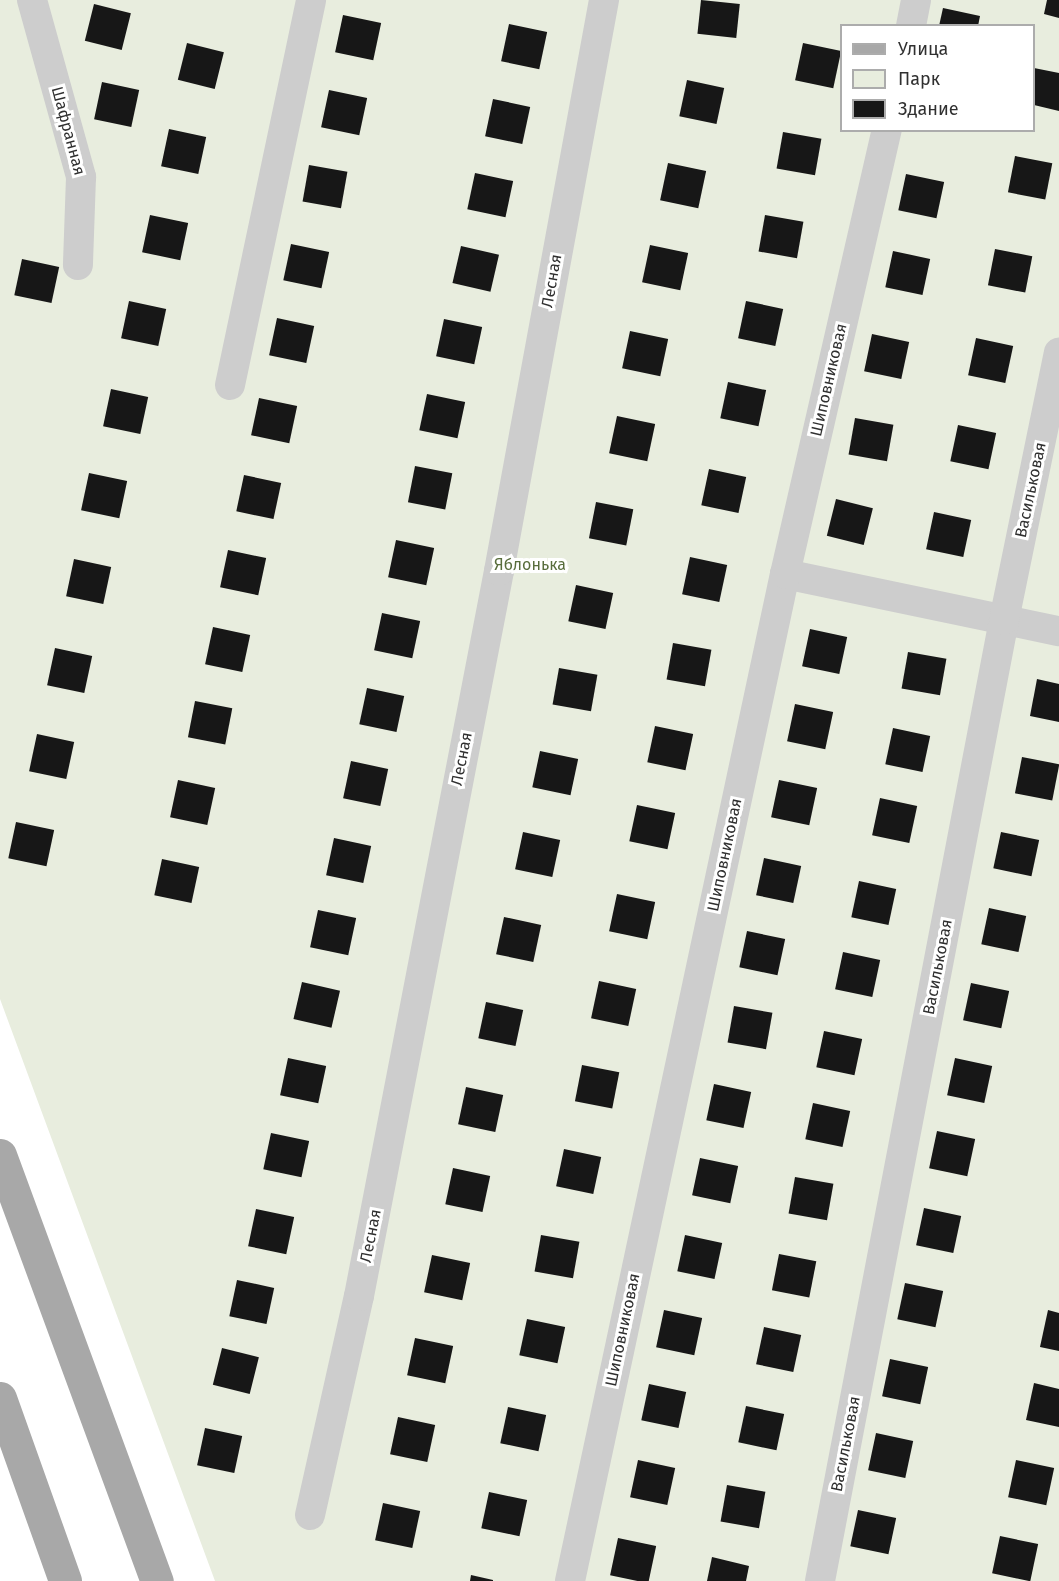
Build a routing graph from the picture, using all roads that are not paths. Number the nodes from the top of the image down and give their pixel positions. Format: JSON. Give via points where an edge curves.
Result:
{"nodes":[{"id":1,"x":32,"y":0,"type":"edge"},
{"id":2,"x":311,"y":0,"type":"edge"},
{"id":3,"x":604,"y":0,"type":"edge"},
{"id":4,"x":916,"y":0,"type":"edge"},
{"id":5,"x":911,"y":24,"type":"edge"},
{"id":6,"x":886,"y":132,"type":"edge"},
{"id":7,"x":78,"y":265,"type":"dead end"},
{"id":8,"x":1059,"y":353,"type":"edge"},
{"id":9,"x":230,"y":384,"type":"dead end"},
{"id":10,"x":785,"y":574,"type":"junction"},
{"id":11,"x":1004,"y":620,"type":"junction"},
{"id":12,"x":1059,"y":631,"type":"edge"},
{"id":13,"x":0,"y":1155,"type":"edge"},
{"id":14,"x":0,"y":1398,"type":"edge"},
{"id":15,"x":310,"y":1515,"type":"dead end"},
{"id":16,"x":64,"y":1581,"type":"edge"},
{"id":17,"x":157,"y":1581,"type":"edge"},
{"id":18,"x":570,"y":1581,"type":"edge"},
{"id":19,"x":820,"y":1581,"type":"edge"}],
"edges":[{"from":1,"to":7,"type":"street","name":"Шафранная","via":[[81,177]]},
{"from":2,"to":9,"type":"street"},
{"from":3,"to":15,"type":"street","name":"Лесная","via":[[359,1296]]},
{"from":4,"to":5,"type":"street"},
{"from":6,"to":10,"type":"street","name":"Шиповниковая"},
{"from":8,"to":11,"type":"street","name":"Васильковая"},
{"from":10,"to":11,"type":"street"},
{"from":10,"to":18,"type":"street","name":"Шиповниковая"},
{"from":11,"to":12,"type":"street"},
{"from":11,"to":19,"type":"street","name":"Васильковая"},
{"from":13,"to":17,"type":"main road"},
{"from":14,"to":16,"type":"main road"}]}
